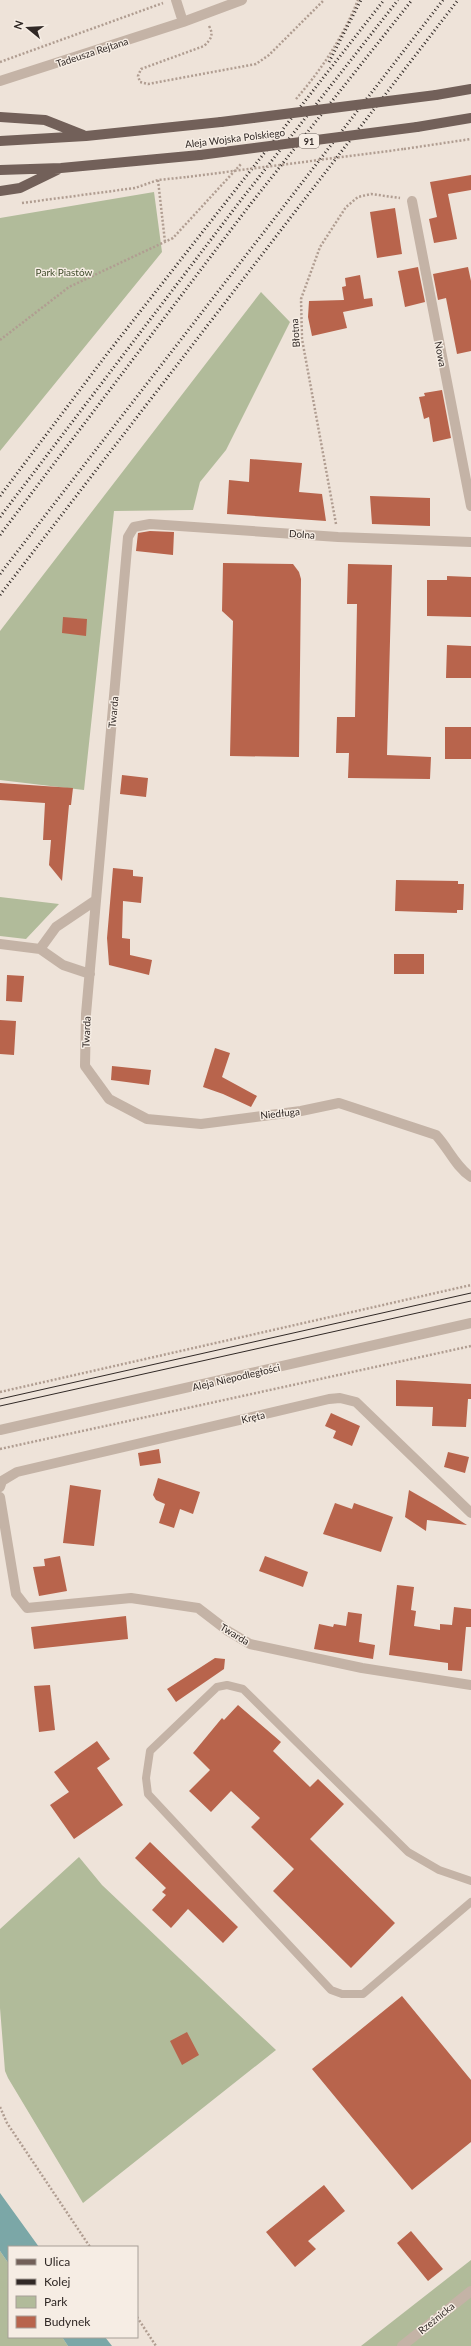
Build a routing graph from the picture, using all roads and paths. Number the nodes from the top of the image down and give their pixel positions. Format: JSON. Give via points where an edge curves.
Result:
{"nodes":[{"id":1,"x":176,"y":0,"type":"edge"},
{"id":2,"x":242,"y":0,"type":"edge"},
{"id":3,"x":324,"y":0,"type":"edge"},
{"id":4,"x":358,"y":0,"type":"edge"},
{"id":5,"x":164,"y":3,"type":"dead end"},
{"id":6,"x":183,"y":22,"type":"junction"},
{"id":7,"x":207,"y":22,"type":"dead end"},
{"id":8,"x":0,"y":62,"type":"edge"},
{"id":9,"x":0,"y":81,"type":"edge"},
{"id":10,"x":471,"y":89,"type":"edge"},
{"id":11,"x":291,"y":105,"type":"dead end"},
{"id":12,"x":0,"y":117,"type":"edge"},
{"id":13,"x":471,"y":118,"type":"edge"},
{"id":14,"x":86,"y":136,"type":"junction"},
{"id":15,"x":471,"y":139,"type":"edge"},
{"id":16,"x":0,"y":141,"type":"edge"},
{"id":17,"x":244,"y":160,"type":"dead end"},
{"id":18,"x":61,"y":168,"type":"junction"},
{"id":19,"x":0,"y":170,"type":"edge"},
{"id":20,"x":158,"y":180,"type":"junction"},
{"id":21,"x":0,"y":191,"type":"edge"},
{"id":22,"x":412,"y":201,"type":"joint"},
{"id":23,"x":15,"y":204,"type":"dead end"},
{"id":24,"x":165,"y":242,"type":"junction"},
{"id":25,"x":0,"y":340,"type":"edge"},
{"id":26,"x":471,"y":506,"type":"edge"},
{"id":27,"x":134,"y":527,"type":"joint"},
{"id":28,"x":338,"y":537,"type":"junction"},
{"id":29,"x":471,"y":542,"type":"edge"},
{"id":30,"x":96,"y":900,"type":"junction"},
{"id":31,"x":0,"y":944,"type":"edge"},
{"id":32,"x":40,"y":949,"type":"junction"},
{"id":33,"x":90,"y":974,"type":"junction"},
{"id":34,"x":85,"y":1066,"type":"joint"},
{"id":35,"x":471,"y":1177,"type":"edge"},
{"id":36,"x":471,"y":1286,"type":"edge"},
{"id":37,"x":471,"y":1323,"type":"edge"},
{"id":38,"x":471,"y":1346,"type":"edge"},
{"id":39,"x":0,"y":1392,"type":"edge"},
{"id":40,"x":0,"y":1430,"type":"edge"},
{"id":41,"x":0,"y":1449,"type":"edge"},
{"id":42,"x":0,"y":1486,"type":"edge"},
{"id":43,"x":0,"y":1497,"type":"edge"},
{"id":44,"x":471,"y":1513,"type":"edge"},
{"id":45,"x":471,"y":1685,"type":"edge"},
{"id":46,"x":471,"y":1881,"type":"edge"},
{"id":47,"x":471,"y":1902,"type":"edge"},
{"id":48,"x":0,"y":2107,"type":"edge"},
{"id":49,"x":89,"y":2246,"type":"edge"},
{"id":50,"x":471,"y":2291,"type":"edge"},
{"id":51,"x":138,"y":2319,"type":"edge"},
{"id":52,"x":156,"y":2346,"type":"edge"},
{"id":53,"x":402,"y":2346,"type":"edge"}],
"edges":[{"from":1,"to":6,"type":"street"},
{"from":2,"to":6,"type":"street","name":"Tadeusza Rejtana"},
{"from":3,"to":7,"type":"path","via":[[269,55],[256,64],[148,84],[140,82],[138,76],[141,69],[204,46],[211,39],[212,31]]},
{"from":4,"to":11,"type":"path","via":[[347,26],[317,75]]},
{"from":5,"to":8,"type":"path"},
{"from":6,"to":9,"type":"street","name":"Tadeusza Rejtana"},
{"from":10,"to":14,"type":"main road","name":"Aleja Wojska Polskiego","bridge":true,"via":[[221,122]]},
{"from":12,"to":14,"type":"main road","via":[[45,120]]},
{"from":13,"to":18,"type":"main road","name":"Aleja Wojska Polskiego","number":"91","bridge":true,"via":[[200,155]]},
{"from":14,"to":16,"type":"main road","name":"Aleja Wojska Polskiego"},
{"from":15,"to":20,"type":"path","bridge":true},
{"from":17,"to":24,"type":"path","via":[[173,238]]},
{"from":18,"to":19,"type":"main road","name":"Aleja Wojska Polskiego","number":"91"},
{"from":18,"to":21,"type":"main road","via":[[20,188]]},
{"from":20,"to":23,"type":"path","via":[[135,188]]},
{"from":20,"to":24,"type":"path"},
{"from":22,"to":26,"type":"street","name":"Nowa"},
{"from":22,"to":28,"type":"path","name":"Błotna","via":[[372,194],[358,196],[338,219],[320,247],[306,279],[301,299],[302,339]]},
{"from":24,"to":25,"type":"path","via":[[69,287]]},
{"from":27,"to":28,"type":"street","name":"Dolna","via":[[150,524]]},
{"from":27,"to":30,"type":"street","name":"Twarda","via":[[128,537]]},
{"from":28,"to":29,"type":"street","name":"Dolna"},
{"from":30,"to":32,"type":"street","via":[[56,927]]},
{"from":30,"to":33,"type":"street","name":"Twarda"},
{"from":31,"to":32,"type":"street"},
{"from":32,"to":33,"type":"street","via":[[63,966]]},
{"from":33,"to":34,"type":"street","name":"Twarda"},
{"from":34,"to":35,"type":"street","name":"Niedługa","via":[[109,1099],[147,1119],[200,1124],[301,1111],[339,1103],[436,1135],[447,1146],[460,1170]]},
{"from":36,"to":39,"type":"path"},
{"from":37,"to":40,"type":"street","name":"Aleja Niepodległości"},
{"from":38,"to":41,"type":"path"},
{"from":42,"to":44,"type":"street","name":"Kręta","via":[[2,1481],[17,1472],[340,1398],[356,1402]]},
{"from":43,"to":45,"type":"street","name":"Twarda","via":[[16,1594],[27,1608],[131,1598],[198,1608],[228,1632],[250,1644],[362,1668]]},
{"from":46,"to":47,"type":"lane","via":[[439,1870],[408,1852],[243,1689],[227,1685],[217,1687],[150,1751],[146,1778],[148,1794],[331,1990],[342,1994],[363,1994]]},
{"from":48,"to":49,"type":"path","via":[[7,2123]]},
{"from":50,"to":53,"type":"street","name":"Rzeźnicka"},
{"from":51,"to":52,"type":"path"}]}
